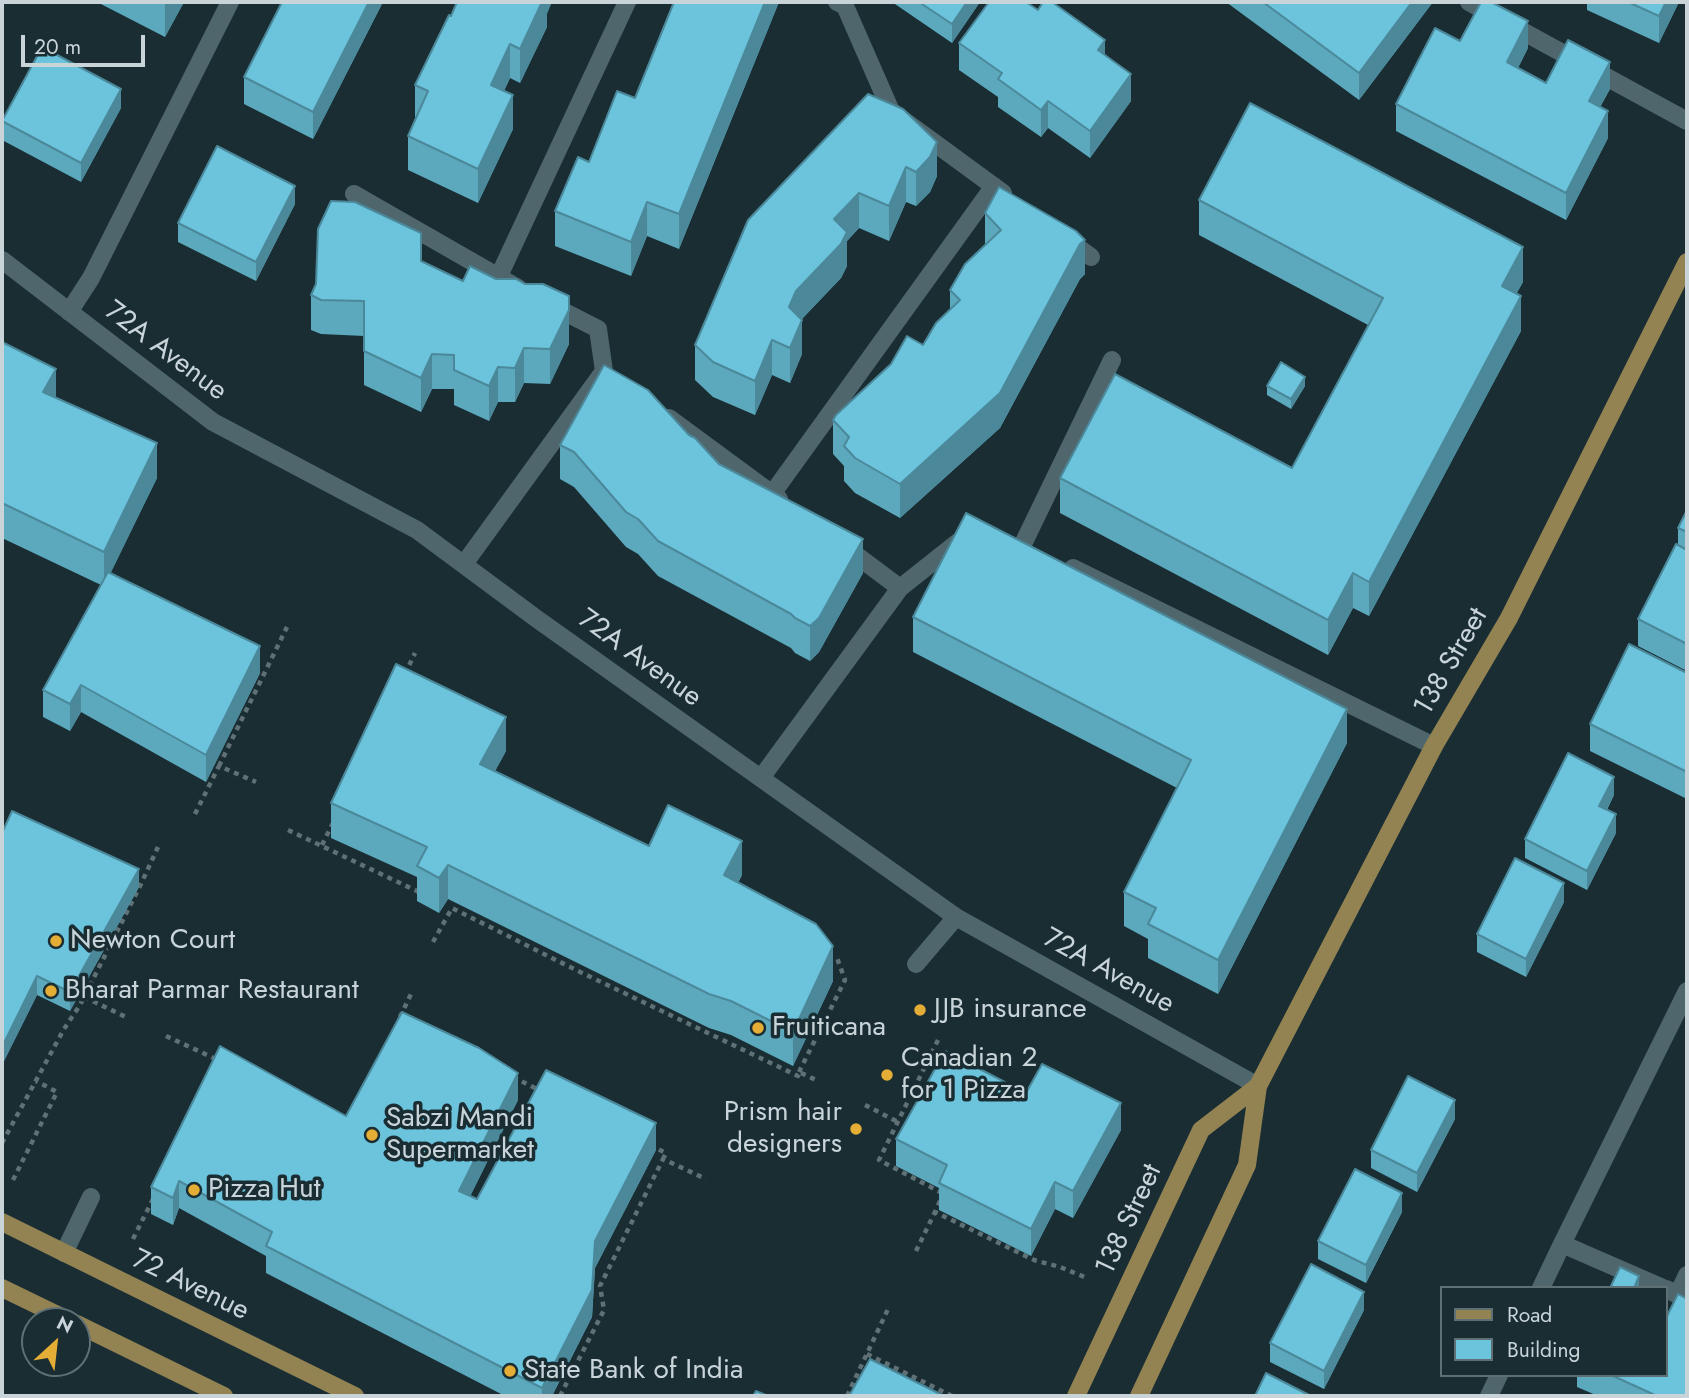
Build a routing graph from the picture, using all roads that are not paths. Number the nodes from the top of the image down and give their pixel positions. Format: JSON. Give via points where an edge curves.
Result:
{"nodes":[{"id":1,"x":230,"y":2,"type":"edge"},
{"id":2,"x":627,"y":2,"type":"edge"},
{"id":3,"x":837,"y":2,"type":"edge"},
{"id":4,"x":1469,"y":2,"type":"edge"},
{"id":5,"x":1687,"y":121,"type":"edge"},
{"id":6,"x":994,"y":187,"type":"junction"},
{"id":7,"x":354,"y":194,"type":"dead end"},
{"id":8,"x":1015,"y":202,"type":"edge"},
{"id":9,"x":1058,"y":233,"type":"edge"},
{"id":10,"x":1091,"y":257,"type":"dead end"},
{"id":11,"x":2,"y":260,"type":"edge"},
{"id":12,"x":1687,"y":262,"type":"edge"},
{"id":13,"x":498,"y":278,"type":"junction"},
{"id":14,"x":69,"y":312,"type":"junction"},
{"id":15,"x":1112,"y":360,"type":"dead end"},
{"id":16,"x":660,"y":412,"type":"edge"},
{"id":17,"x":772,"y":494,"type":"junction"},
{"id":18,"x":794,"y":510,"type":"edge"},
{"id":19,"x":826,"y":533,"type":"edge"},
{"id":20,"x":984,"y":543,"type":"edge"},
{"id":21,"x":1022,"y":546,"type":"edge"},
{"id":22,"x":1059,"y":562,"type":"edge"},
{"id":23,"x":464,"y":564,"type":"junction"},
{"id":24,"x":900,"y":588,"type":"junction"},
{"id":25,"x":1434,"y":746,"type":"junction"},
{"id":26,"x":761,"y":778,"type":"junction"},
{"id":27,"x":956,"y":917,"type":"junction"},
{"id":28,"x":916,"y":964,"type":"dead end"},
{"id":29,"x":1687,"y":991,"type":"edge"},
{"id":30,"x":1258,"y":1086,"type":"junction"},
{"id":31,"x":91,"y":1197,"type":"dead end"},
{"id":32,"x":2,"y":1222,"type":"edge"},
{"id":33,"x":1562,"y":1244,"type":"junction"},
{"id":34,"x":64,"y":1253,"type":"junction"},
{"id":35,"x":1687,"y":1275,"type":"edge"},
{"id":36,"x":1542,"y":1286,"type":"edge"},
{"id":37,"x":1657,"y":1286,"type":"edge"},
{"id":38,"x":2,"y":1287,"type":"edge"},
{"id":39,"x":1673,"y":1293,"type":"edge"},
{"id":40,"x":42,"y":1307,"type":"edge"},
{"id":41,"x":91,"y":1331,"type":"edge"},
{"id":42,"x":1498,"y":1377,"type":"edge"},
{"id":43,"x":224,"y":1396,"type":"edge"},
{"id":44,"x":355,"y":1396,"type":"edge"},
{"id":45,"x":1076,"y":1396,"type":"edge"},
{"id":46,"x":1139,"y":1396,"type":"edge"},
{"id":47,"x":1489,"y":1396,"type":"edge"}],
"edges":[{"from":1,"to":14,"type":"street"},
{"from":2,"to":13,"type":"street"},
{"from":3,"to":6,"type":"street","via":[[845,6],[891,111]]},
{"from":4,"to":5,"type":"street"},
{"from":6,"to":8,"type":"street"},
{"from":6,"to":17,"type":"street"},
{"from":7,"to":13,"type":"street"},
{"from":9,"to":10,"type":"street"},
{"from":11,"to":14,"type":"street","name":"72A Avenue"},
{"from":12,"to":25,"type":"main road","name":"138 Street","via":[[1508,618]]},
{"from":13,"to":23,"type":"street","via":[[598,329],[610,375]]},
{"from":14,"to":23,"type":"street","name":"72A Avenue","via":[[213,422],[417,530]]},
{"from":15,"to":21,"type":"street"},
{"from":16,"to":17,"type":"street"},
{"from":17,"to":18,"type":"street"},
{"from":19,"to":24,"type":"street"},
{"from":20,"to":24,"type":"street","via":[[958,542]]},
{"from":22,"to":25,"type":"street"},
{"from":23,"to":26,"type":"street","name":"72A Avenue"},
{"from":24,"to":26,"type":"street"},
{"from":25,"to":30,"type":"main road","name":"138 Street"},
{"from":26,"to":27,"type":"street","name":"72A Avenue"},
{"from":27,"to":28,"type":"street"},
{"from":27,"to":30,"type":"street","name":"72A Avenue"},
{"from":29,"to":33,"type":"street"},
{"from":30,"to":45,"type":"main road","name":"138 Street","via":[[1201,1130]]},
{"from":30,"to":46,"type":"main road","name":"138 Street","via":[[1247,1165]]},
{"from":31,"to":34,"type":"street"},
{"from":32,"to":34,"type":"main road","name":"72 Avenue"},
{"from":33,"to":36,"type":"street"},
{"from":33,"to":37,"type":"street"},
{"from":34,"to":44,"type":"main road","name":"72 Avenue"},
{"from":35,"to":39,"type":"street"},
{"from":38,"to":40,"type":"main road"},
{"from":41,"to":43,"type":"main road"},
{"from":42,"to":47,"type":"street"}]}
